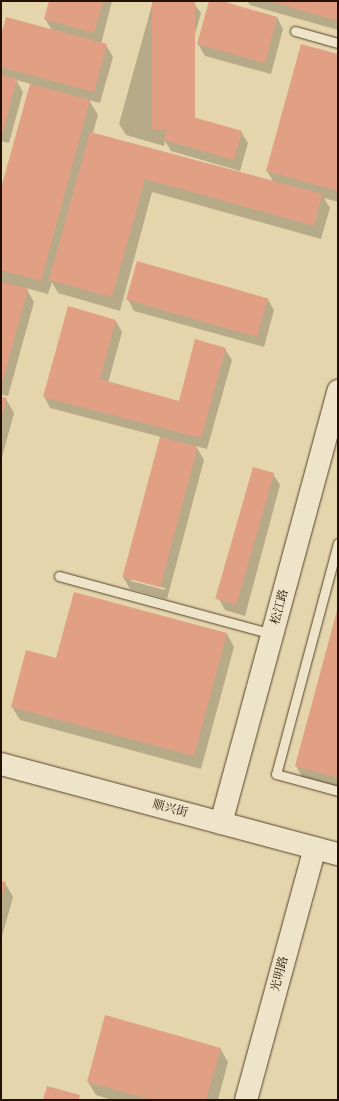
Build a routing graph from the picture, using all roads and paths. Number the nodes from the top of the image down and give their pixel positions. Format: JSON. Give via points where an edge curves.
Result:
{"nodes":[{"id":1,"x":295,"y":31,"type":"dead end"},
{"id":2,"x":338,"y":43,"type":"edge"},
{"id":3,"x":338,"y":391,"type":"edge"},
{"id":4,"x":338,"y":543,"type":"edge"},
{"id":5,"x":59,"y":576,"type":"dead end"},
{"id":6,"x":272,"y":634,"type":"junction"},
{"id":7,"x":1,"y":764,"type":"edge"},
{"id":8,"x":338,"y":791,"type":"edge"},
{"id":9,"x":221,"y":823,"type":"junction"},
{"id":10,"x":315,"y":848,"type":"junction"},
{"id":11,"x":338,"y":854,"type":"edge"},
{"id":12,"x":246,"y":1100,"type":"edge"}],
"edges":[{"from":1,"to":2,"type":"lane"},
{"from":3,"to":6,"type":"street","name":"松江路"},
{"from":4,"to":8,"type":"lane","via":[[276,774]]},
{"from":5,"to":6,"type":"lane"},
{"from":6,"to":9,"type":"street","name":"松江路"},
{"from":7,"to":9,"type":"street","name":"顺兴街"},
{"from":9,"to":10,"type":"street","name":"顺兴街"},
{"from":10,"to":11,"type":"street","name":"顺兴街"},
{"from":10,"to":12,"type":"street","name":"光明路"}]}
